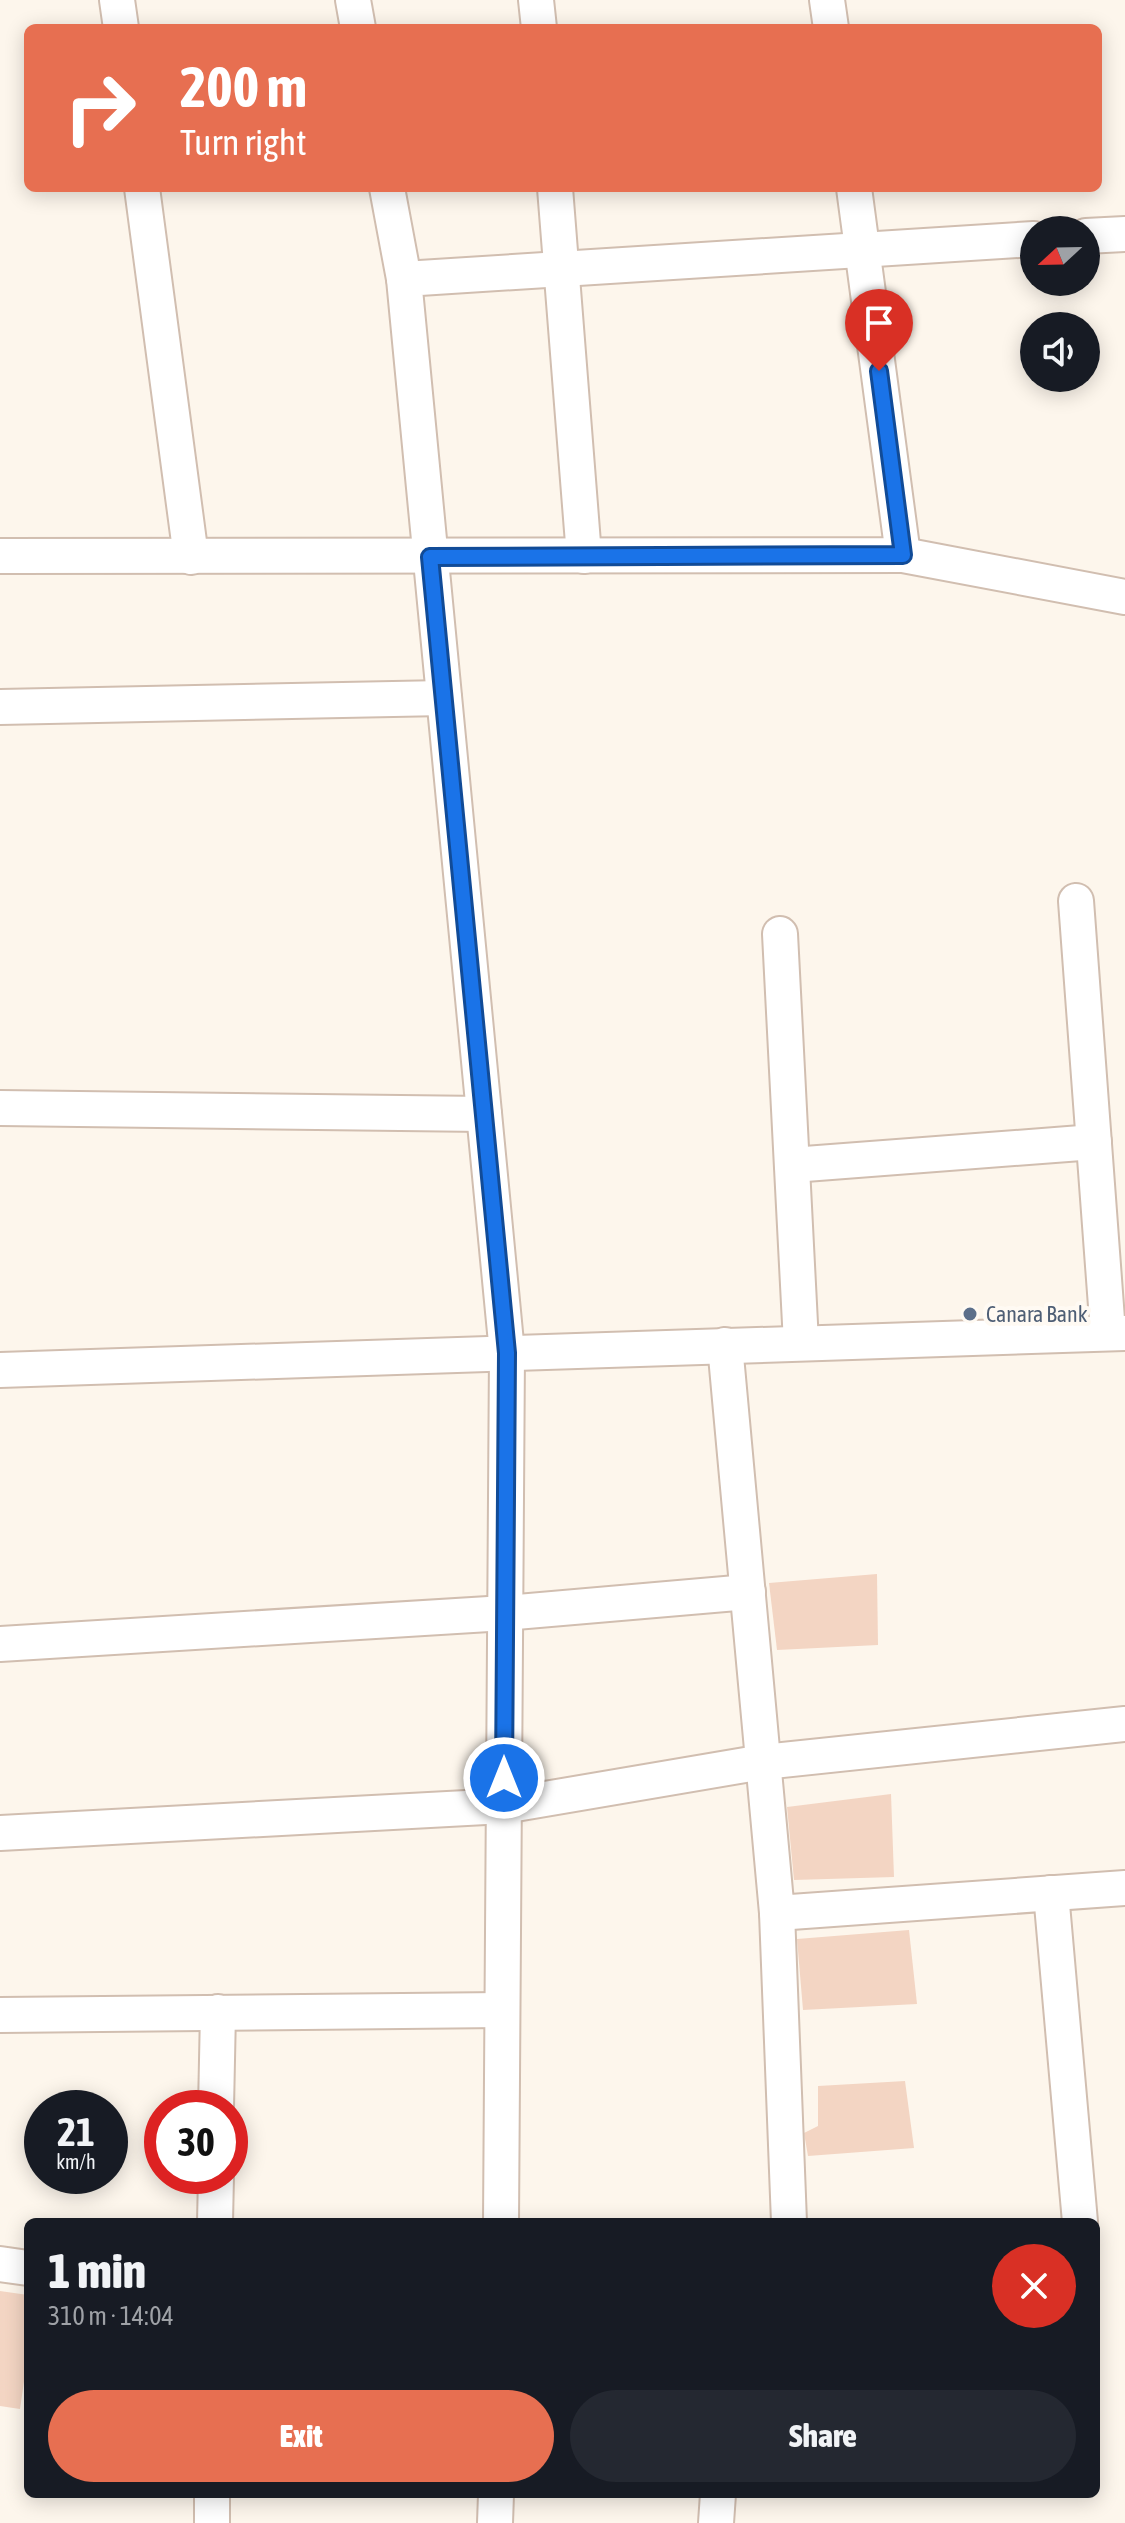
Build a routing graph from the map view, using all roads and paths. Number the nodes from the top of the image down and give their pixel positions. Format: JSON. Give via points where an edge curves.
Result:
{"nodes":[{"id":1,"x":117,"y":0,"type":"edge"},
{"id":2,"x":353,"y":0,"type":"edge"},
{"id":3,"x":536,"y":0,"type":"edge"},
{"id":4,"x":827,"y":0,"type":"edge"},
{"id":5,"x":120,"y":24,"type":"edge"},
{"id":6,"x":357,"y":24,"type":"edge"},
{"id":7,"x":539,"y":24,"type":"edge"},
{"id":8,"x":830,"y":24,"type":"edge"},
{"id":9,"x":143,"y":192,"type":"edge"},
{"id":10,"x":388,"y":192,"type":"edge"},
{"id":11,"x":555,"y":192,"type":"edge"},
{"id":12,"x":855,"y":192,"type":"edge"},
{"id":13,"x":1125,"y":234,"type":"edge"},
{"id":14,"x":1100,"y":235,"type":"edge"},
{"id":15,"x":1020,"y":240,"type":"edge"},
{"id":16,"x":862,"y":249,"type":"junction"},
{"id":17,"x":563,"y":269,"type":"junction"},
{"id":18,"x":404,"y":279,"type":"junction"},
{"id":19,"x":903,"y":555,"type":"junction"},
{"id":20,"x":0,"y":556,"type":"edge"},
{"id":21,"x":584,"y":556,"type":"junction"},
{"id":22,"x":191,"y":557,"type":"junction"},
{"id":23,"x":430,"y":557,"type":"junction"},
{"id":24,"x":1125,"y":597,"type":"edge"},
{"id":25,"x":444,"y":698,"type":"junction"},
{"id":26,"x":0,"y":707,"type":"edge"},
{"id":27,"x":1076,"y":901,"type":"dead end"},
{"id":28,"x":780,"y":934,"type":"dead end"},
{"id":29,"x":0,"y":1108,"type":"edge"},
{"id":30,"x":484,"y":1114,"type":"junction"},
{"id":31,"x":1094,"y":1142,"type":"junction"},
{"id":32,"x":792,"y":1165,"type":"junction"},
{"id":33,"x":1116,"y":1333,"type":"edge"},
{"id":34,"x":801,"y":1343,"type":"junction"},
{"id":35,"x":725,"y":1345,"type":"junction"},
{"id":36,"x":507,"y":1353,"type":"junction"},
{"id":37,"x":0,"y":1370,"type":"edge"},
{"id":38,"x":748,"y":1592,"type":"junction"},
{"id":39,"x":505,"y":1613,"type":"junction"},
{"id":40,"x":0,"y":1644,"type":"edge"},
{"id":41,"x":1125,"y":1724,"type":"edge"},
{"id":42,"x":763,"y":1762,"type":"junction"},
{"id":43,"x":504,"y":1806,"type":"junction"},
{"id":44,"x":0,"y":1833,"type":"edge"},
{"id":45,"x":1125,"y":1888,"type":"edge"},
{"id":46,"x":1051,"y":1893,"type":"junction"},
{"id":47,"x":777,"y":1913,"type":"junction"},
{"id":48,"x":502,"y":2010,"type":"junction"},
{"id":49,"x":218,"y":2012,"type":"junction"},
{"id":50,"x":0,"y":2015,"type":"edge"},
{"id":51,"x":216,"y":2090,"type":"edge"},
{"id":52,"x":216,"y":2194,"type":"edge"},
{"id":53,"x":215,"y":2218,"type":"edge"},
{"id":54,"x":501,"y":2218,"type":"edge"},
{"id":55,"x":789,"y":2218,"type":"edge"},
{"id":56,"x":1080,"y":2218,"type":"edge"},
{"id":57,"x":0,"y":2264,"type":"edge"},
{"id":58,"x":24,"y":2267,"type":"edge"},
{"id":59,"x":212,"y":2498,"type":"edge"},
{"id":60,"x":496,"y":2498,"type":"edge"},
{"id":61,"x":718,"y":2498,"type":"edge"},
{"id":62,"x":212,"y":2523,"type":"edge"},
{"id":63,"x":495,"y":2523,"type":"edge"},
{"id":64,"x":716,"y":2523,"type":"edge"}],
"edges":[{"from":1,"to":5,"type":"street"},
{"from":2,"to":6,"type":"street"},
{"from":3,"to":7,"type":"street"},
{"from":4,"to":8,"type":"street"},
{"from":9,"to":22,"type":"street"},
{"from":10,"to":18,"type":"street"},
{"from":11,"to":17,"type":"street"},
{"from":12,"to":16,"type":"street"},
{"from":13,"to":14,"type":"street"},
{"from":15,"to":16,"type":"street"},
{"from":16,"to":17,"type":"street"},
{"from":16,"to":19,"type":"street"},
{"from":17,"to":18,"type":"street"},
{"from":17,"to":21,"type":"street"},
{"from":18,"to":23,"type":"street"},
{"from":19,"to":21,"type":"street"},
{"from":19,"to":24,"type":"street"},
{"from":20,"to":22,"type":"street"},
{"from":21,"to":23,"type":"street"},
{"from":22,"to":23,"type":"street"},
{"from":23,"to":25,"type":"street"},
{"from":25,"to":26,"type":"street"},
{"from":25,"to":30,"type":"street"},
{"from":27,"to":31,"type":"street"},
{"from":28,"to":32,"type":"street"},
{"from":29,"to":30,"type":"street"},
{"from":30,"to":36,"type":"street"},
{"from":31,"to":32,"type":"street"},
{"from":31,"to":33,"type":"street"},
{"from":32,"to":34,"type":"street"},
{"from":33,"to":34,"type":"street"},
{"from":34,"to":35,"type":"street"},
{"from":35,"to":36,"type":"street"},
{"from":35,"to":38,"type":"street"},
{"from":36,"to":37,"type":"street"},
{"from":36,"to":39,"type":"street"},
{"from":38,"to":39,"type":"street"},
{"from":38,"to":42,"type":"street"},
{"from":39,"to":40,"type":"street"},
{"from":39,"to":43,"type":"street"},
{"from":41,"to":42,"type":"street"},
{"from":42,"to":43,"type":"street"},
{"from":42,"to":47,"type":"street"},
{"from":43,"to":44,"type":"street"},
{"from":43,"to":48,"type":"street"},
{"from":45,"to":46,"type":"street"},
{"from":46,"to":47,"type":"street"},
{"from":46,"to":56,"type":"street"},
{"from":47,"to":55,"type":"street"},
{"from":48,"to":49,"type":"street"},
{"from":48,"to":54,"type":"street"},
{"from":49,"to":50,"type":"street"},
{"from":49,"to":51,"type":"street"},
{"from":52,"to":53,"type":"street"},
{"from":57,"to":58,"type":"street"},
{"from":59,"to":62,"type":"street"},
{"from":60,"to":63,"type":"street"},
{"from":61,"to":64,"type":"street"}]}
